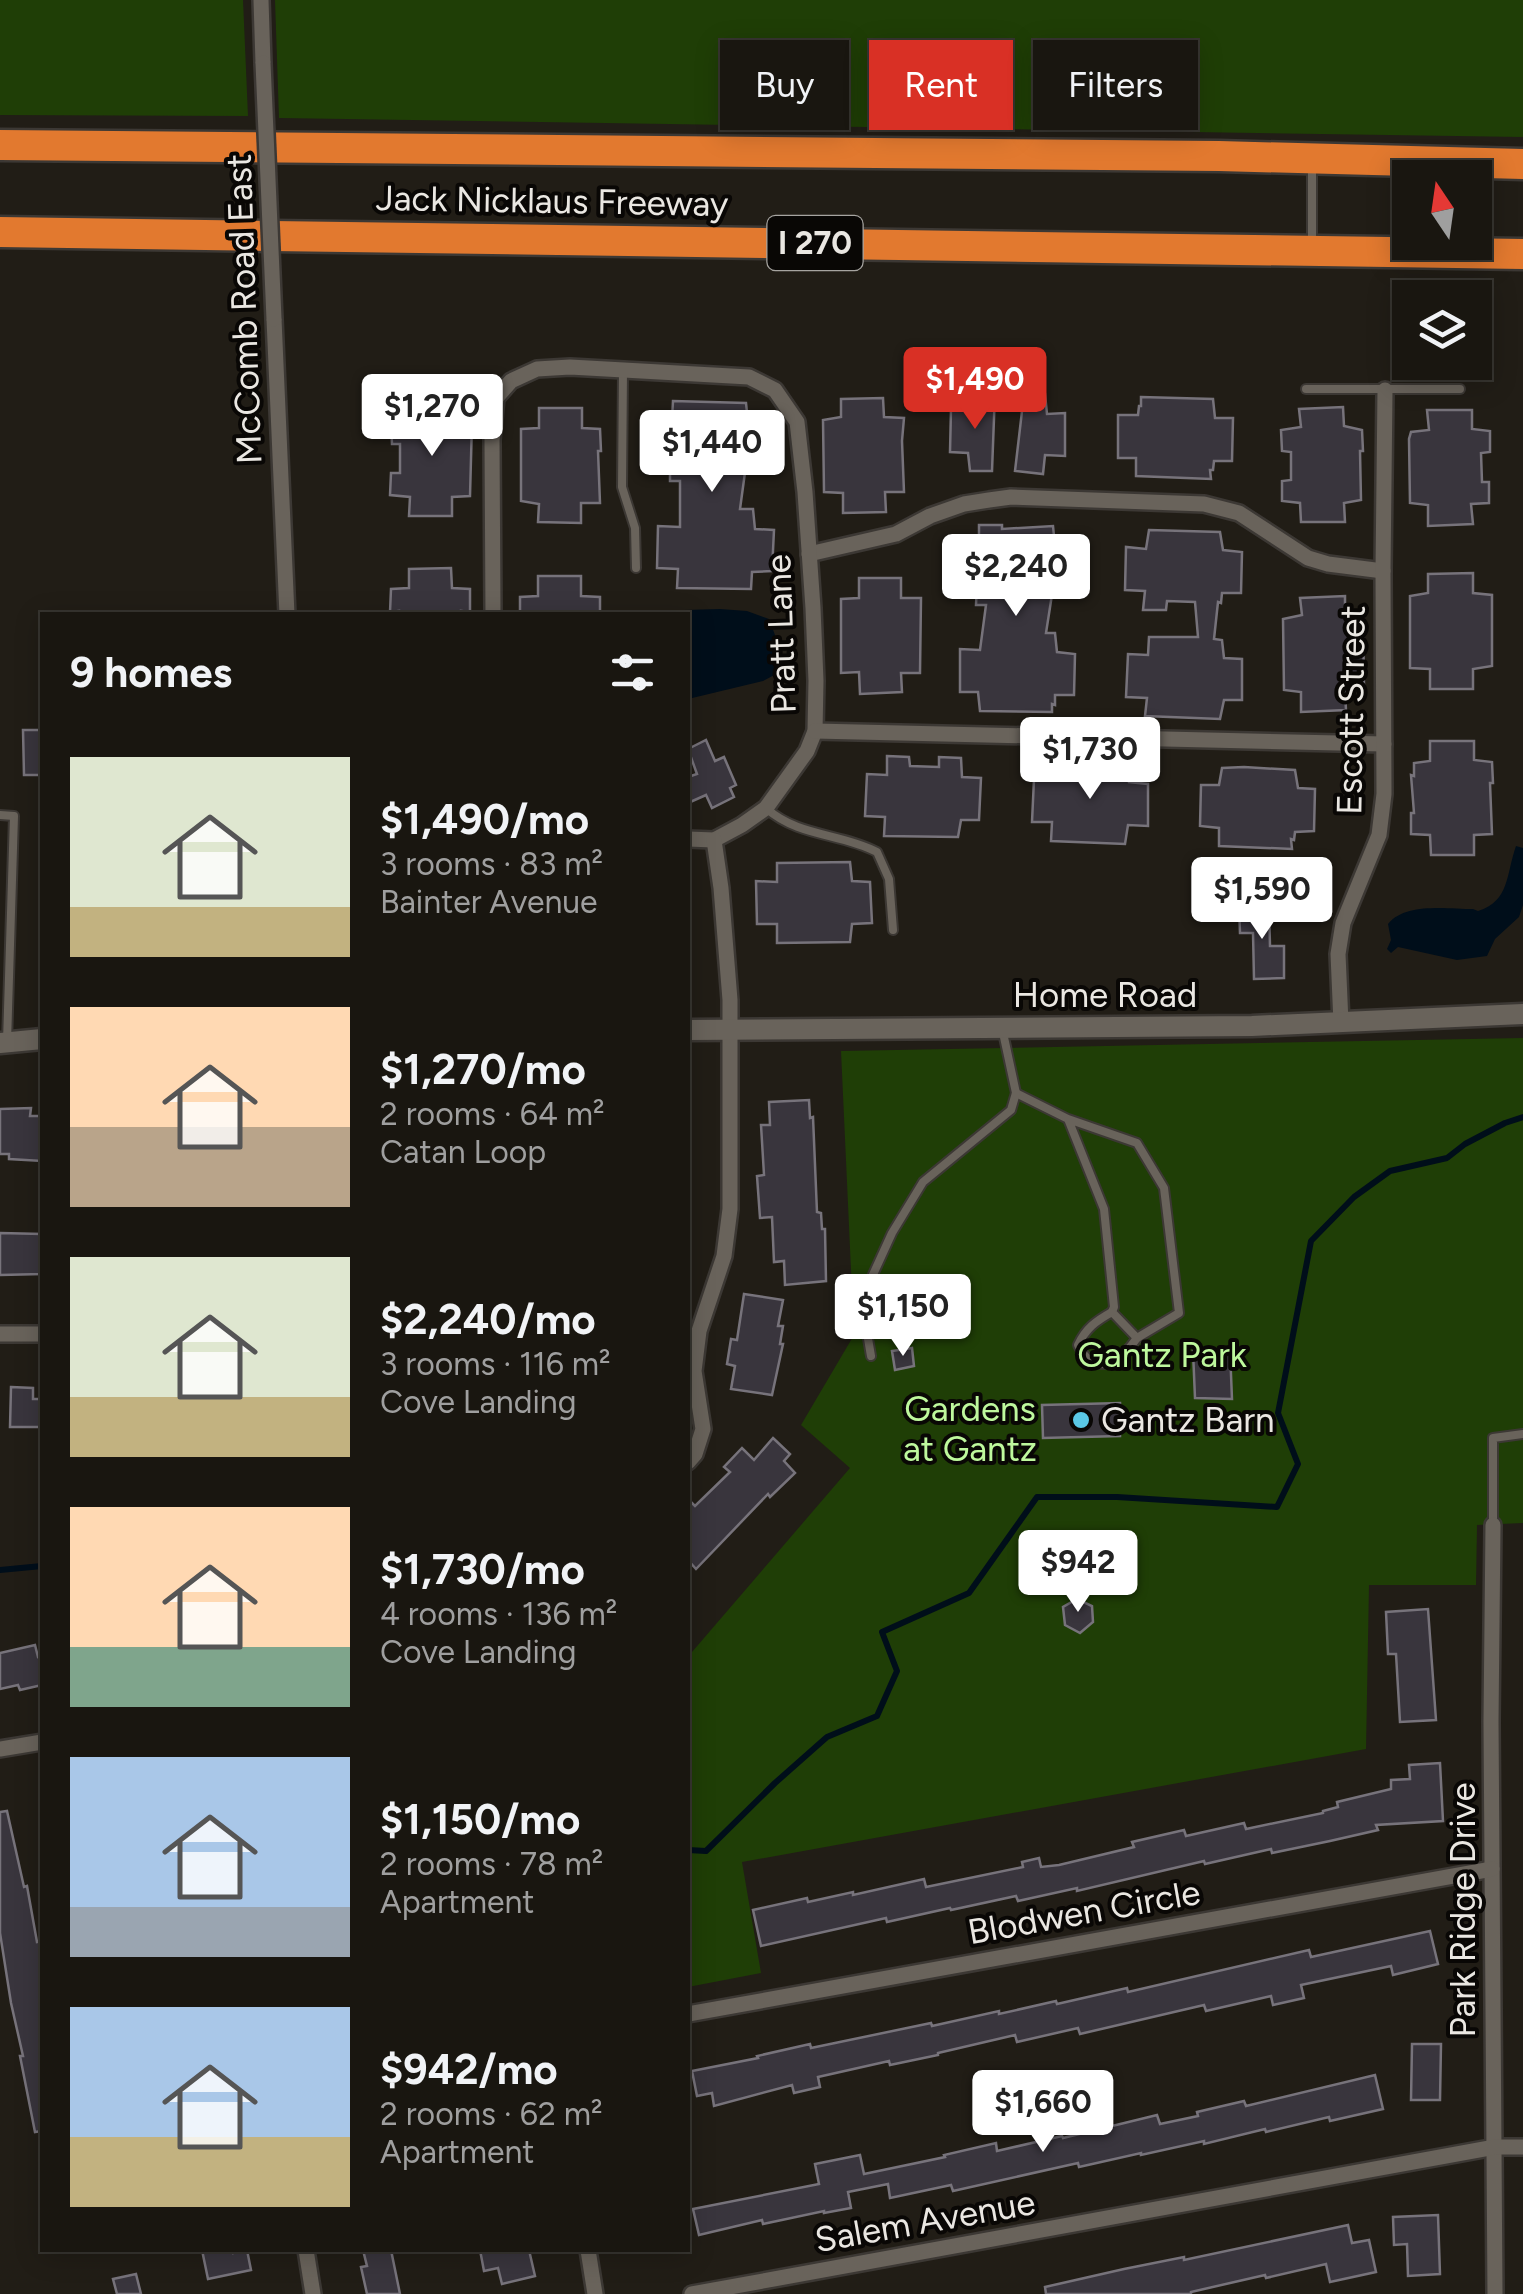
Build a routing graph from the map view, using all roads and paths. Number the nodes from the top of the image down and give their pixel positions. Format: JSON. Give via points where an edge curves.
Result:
{"nodes":[{"id":1,"x":260,"y":0,"type":"edge"},
{"id":2,"x":0,"y":145,"type":"edge"},
{"id":3,"x":1312,"y":159,"type":"junction"},
{"id":4,"x":1523,"y":164,"type":"edge"},
{"id":5,"x":0,"y":232,"type":"edge"},
{"id":6,"x":1312,"y":251,"type":"junction"},
{"id":7,"x":1523,"y":254,"type":"edge"},
{"id":8,"x":623,"y":370,"type":"junction"},
{"id":9,"x":415,"y":384,"type":"dead end"},
{"id":10,"x":1306,"y":389,"type":"dead end"},
{"id":11,"x":1385,"y":390,"type":"junction"},
{"id":12,"x":1460,"y":390,"type":"dead end"},
{"id":13,"x":496,"y":398,"type":"junction"},
{"id":14,"x":809,"y":554,"type":"junction"},
{"id":15,"x":636,"y":568,"type":"dead end"},
{"id":16,"x":1382,"y":571,"type":"junction"},
{"id":17,"x":287,"y":612,"type":"edge"},
{"id":18,"x":493,"y":612,"type":"edge"},
{"id":19,"x":815,"y":731,"type":"junction"},
{"id":20,"x":1384,"y":744,"type":"junction"},
{"id":21,"x":766,"y":808,"type":"junction"},
{"id":22,"x":0,"y":815,"type":"edge"},
{"id":23,"x":690,"y":839,"type":"edge"},
{"id":24,"x":714,"y":840,"type":"junction"},
{"id":25,"x":893,"y":930,"type":"dead end"},
{"id":26,"x":1523,"y":1014,"type":"edge"},
{"id":27,"x":1340,"y":1023,"type":"junction"},
{"id":28,"x":1002,"y":1028,"type":"junction"},
{"id":29,"x":690,"y":1030,"type":"edge"},
{"id":30,"x":731,"y":1030,"type":"junction"},
{"id":31,"x":40,"y":1039,"type":"edge"},
{"id":32,"x":4,"y":1042,"type":"edge"},
{"id":33,"x":1016,"y":1093,"type":"junction"},
{"id":34,"x":1068,"y":1119,"type":"junction"},
{"id":35,"x":1112,"y":1312,"type":"junction"},
{"id":36,"x":0,"y":1334,"type":"edge"},
{"id":37,"x":40,"y":1334,"type":"edge"},
{"id":38,"x":1137,"y":1338,"type":"junction"},
{"id":39,"x":871,"y":1356,"type":"dead end"},
{"id":40,"x":1523,"y":1434,"type":"edge"},
{"id":41,"x":690,"y":1460,"type":"edge"},
{"id":42,"x":1494,"y":1525,"type":"joint"},
{"id":43,"x":40,"y":1742,"type":"edge"},
{"id":44,"x":0,"y":1749,"type":"edge"},
{"id":45,"x":1492,"y":1869,"type":"junction"},
{"id":46,"x":690,"y":2014,"type":"edge"},
{"id":47,"x":1495,"y":2147,"type":"junction"},
{"id":48,"x":1523,"y":2147,"type":"edge"},
{"id":49,"x":306,"y":2252,"type":"edge"},
{"id":50,"x":588,"y":2252,"type":"edge"},
{"id":51,"x":313,"y":2294,"type":"edge"},
{"id":52,"x":596,"y":2294,"type":"edge"},
{"id":53,"x":692,"y":2294,"type":"edge"},
{"id":54,"x":1495,"y":2294,"type":"edge"}],
"edges":[{"from":1,"to":17,"type":"street","name":"McComb Road East","bridge":true},
{"from":2,"to":3,"type":"highway","name":"Jack Nicklaus Freeway"},
{"from":3,"to":4,"type":"highway","name":"Jack Nicklaus Freeway"},
{"from":3,"to":6,"type":"lane"},
{"from":5,"to":6,"type":"highway","name":"Jack Nicklaus Freeway","number":"I 270"},
{"from":6,"to":7,"type":"highway","name":"Jack Nicklaus Freeway","number":"I 270"},
{"from":8,"to":13,"type":"street","via":[[537,369]]},
{"from":8,"to":14,"type":"street","name":"Pratt Lane","via":[[749,376],[775,390],[796,422]]},
{"from":8,"to":15,"type":"lane","via":[[622,487]]},
{"from":9,"to":13,"type":"lane","via":[[451,382]]},
{"from":10,"to":11,"type":"lane"},
{"from":11,"to":12,"type":"lane"},
{"from":11,"to":16,"type":"street","name":"Escott Street"},
{"from":13,"to":18,"type":"street"},
{"from":14,"to":16,"type":"street","via":[[896,534],[964,504],[1011,497],[1222,506],[1308,558]]},
{"from":14,"to":19,"type":"street","name":"Pratt Lane"},
{"from":16,"to":20,"type":"street","name":"Escott Street"},
{"from":19,"to":20,"type":"street"},
{"from":19,"to":21,"type":"street","name":"Pratt Lane"},
{"from":20,"to":27,"type":"street","name":"Escott Street","via":[[1379,835],[1340,938]]},
{"from":21,"to":24,"type":"street","name":"Pratt Lane"},
{"from":21,"to":25,"type":"lane","via":[[800,828],[877,852],[889,879]]},
{"from":22,"to":32,"type":"lane","via":[[14,816]]},
{"from":23,"to":24,"type":"street"},
{"from":24,"to":30,"type":"street"},
{"from":26,"to":27,"type":"street","name":"Home Road"},
{"from":27,"to":28,"type":"street","name":"Home Road"},
{"from":28,"to":30,"type":"street","name":"Home Road"},
{"from":28,"to":33,"type":"lane"},
{"from":29,"to":30,"type":"street","name":"Home Road"},
{"from":30,"to":41,"type":"street","via":[[730,1209],[724,1256],[699,1332],[694,1371],[703,1429]]},
{"from":31,"to":32,"type":"street"},
{"from":33,"to":34,"type":"lane"},
{"from":33,"to":39,"type":"lane","via":[[1012,1110],[923,1182],[892,1234],[871,1280]]},
{"from":34,"to":35,"type":"lane","via":[[1104,1209]]},
{"from":34,"to":38,"type":"lane","via":[[1137,1143],[1164,1188],[1180,1314]]},
{"from":35,"to":38,"type":"lane"},
{"from":35,"to":38,"type":"lane","via":[[1084,1332],[1078,1345],[1084,1357],[1108,1364]]},
{"from":36,"to":37,"type":"street"},
{"from":40,"to":42,"type":"lane","via":[[1493,1438]]},
{"from":42,"to":45,"type":"street","name":"Park Ridge Drive"},
{"from":43,"to":44,"type":"street"},
{"from":45,"to":46,"type":"street","name":"Blodwen Circle"},
{"from":45,"to":47,"type":"street","name":"Park Ridge Drive"},
{"from":47,"to":48,"type":"street","name":"Salem Avenue"},
{"from":47,"to":53,"type":"street","name":"Salem Avenue"},
{"from":47,"to":54,"type":"street","name":"Park Ridge Drive"},
{"from":49,"to":51,"type":"street"},
{"from":50,"to":52,"type":"street"}]}
